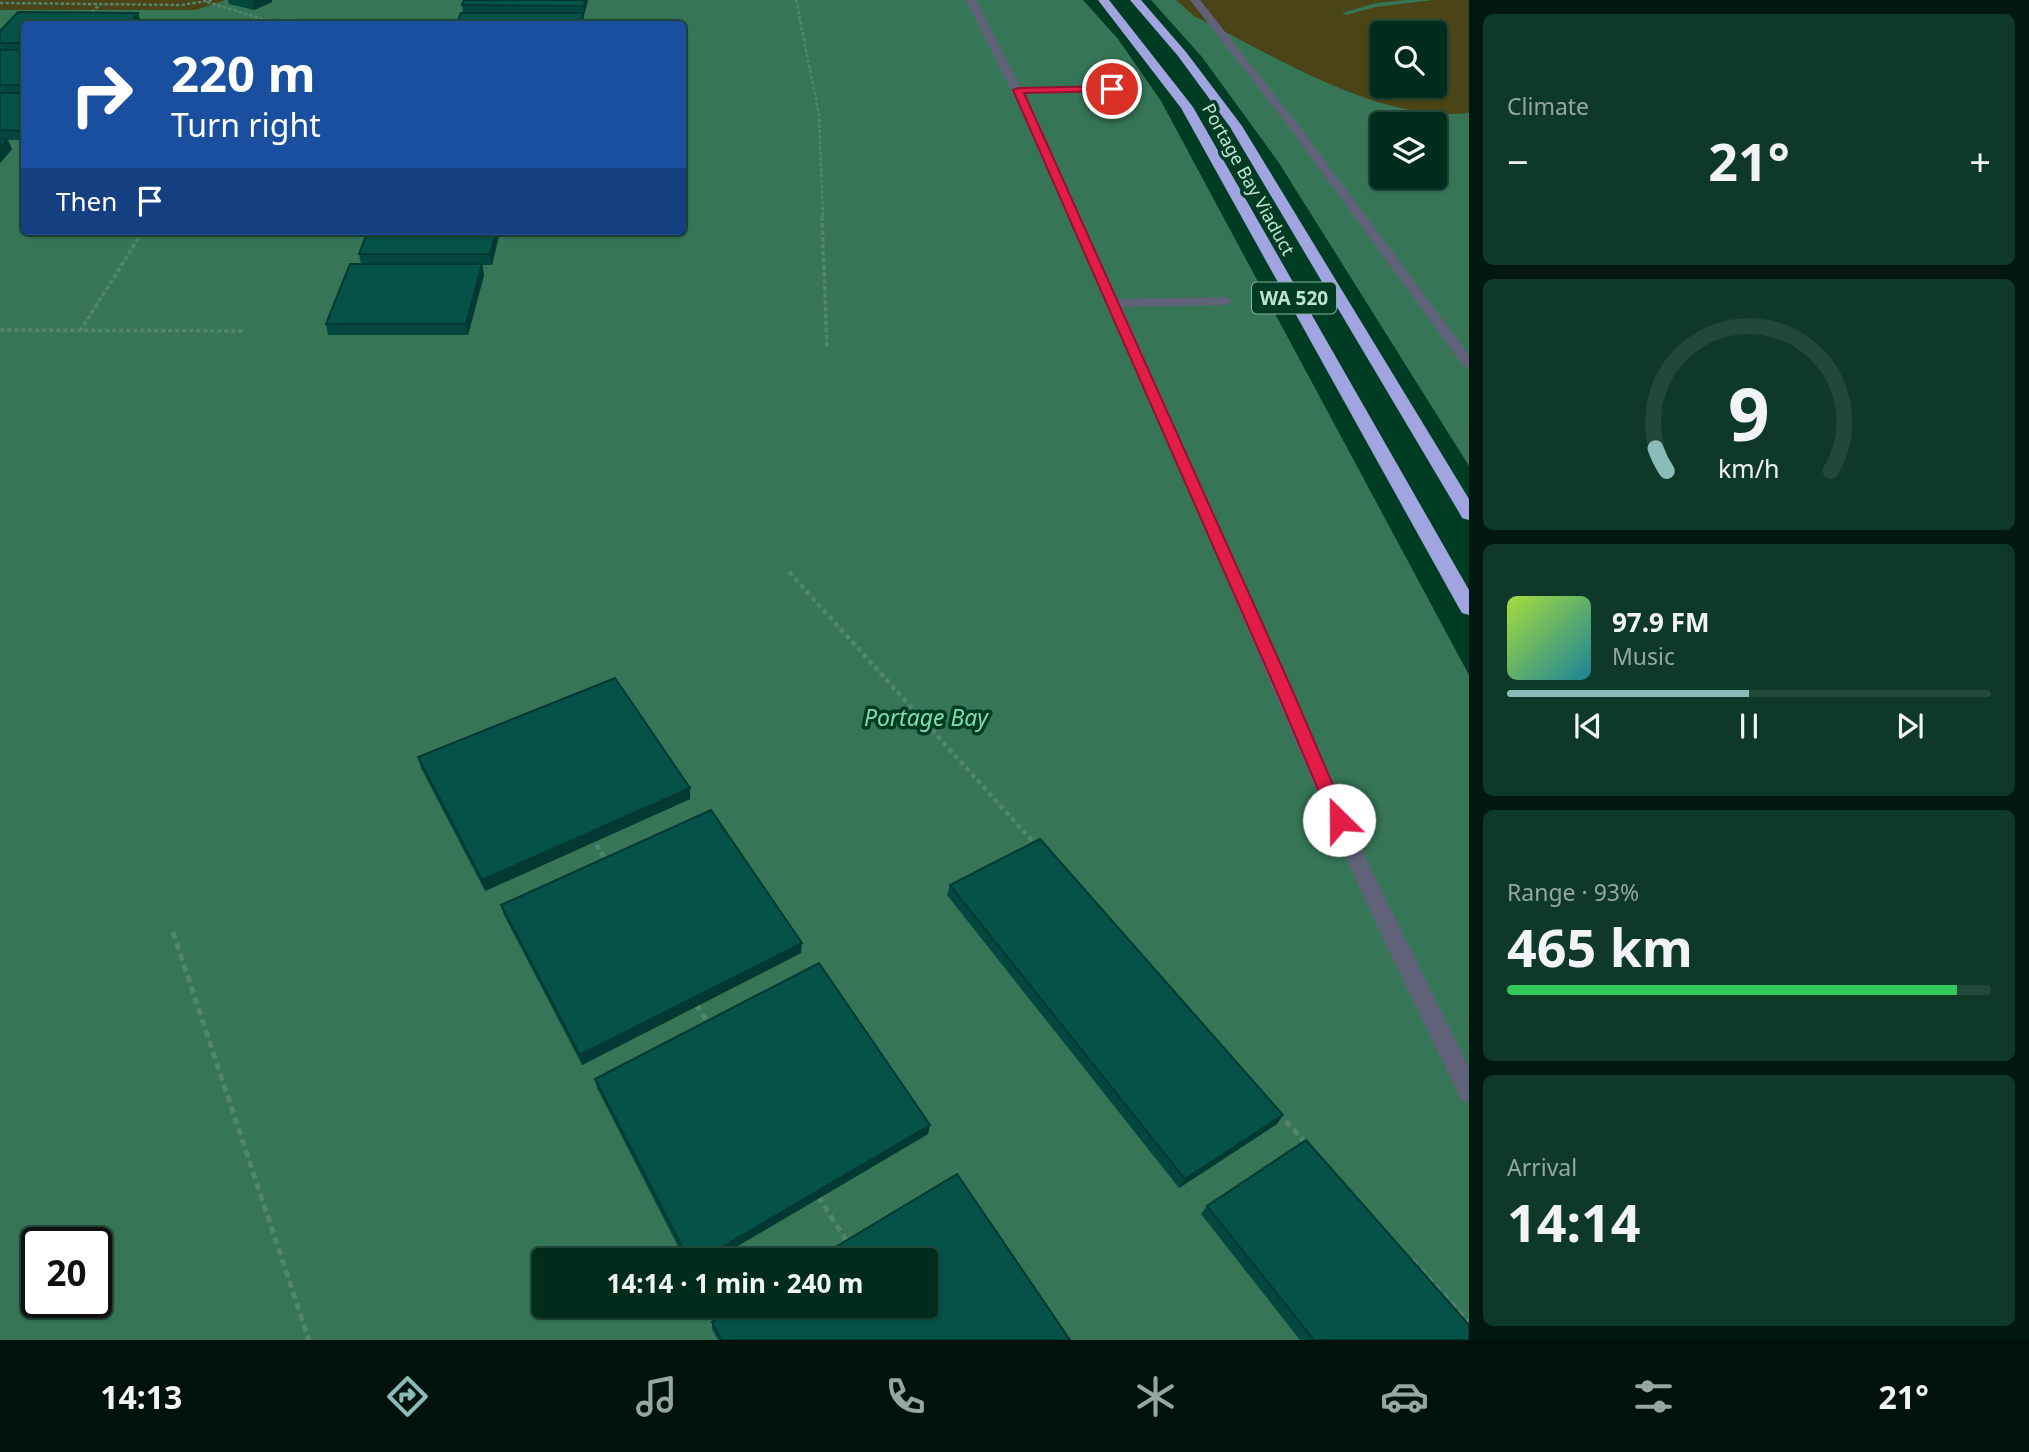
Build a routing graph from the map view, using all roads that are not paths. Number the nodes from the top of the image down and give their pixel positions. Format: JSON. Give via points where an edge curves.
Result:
{"nodes":[{"id":1,"x":971,"y":0,"type":"edge"},
{"id":2,"x":1103,"y":0,"type":"edge"},
{"id":3,"x":1195,"y":0,"type":"edge"},
{"id":4,"x":1139,"y":3,"type":"edge"},
{"id":5,"x":1112,"y":89,"type":"dead end"},
{"id":6,"x":1018,"y":90,"type":"junction"},
{"id":7,"x":1226,"y":301,"type":"dead end"},
{"id":8,"x":1113,"y":303,"type":"junction"},
{"id":9,"x":1469,"y":363,"type":"edge"},
{"id":10,"x":1469,"y":514,"type":"edge"},
{"id":11,"x":1469,"y":608,"type":"edge"},
{"id":12,"x":1469,"y":1092,"type":"edge"}],
"edges":[{"from":1,"to":6,"type":"lane"},
{"from":2,"to":11,"type":"highway","name":"Portage Bay Viaduct","number":"WA 520","via":[[1187,107]]},
{"from":3,"to":9,"type":"lane"},
{"from":4,"to":10,"type":"highway","number":"WA 520","via":[[1236,126]]},
{"from":5,"to":6,"type":"lane"},
{"from":6,"to":8,"type":"lane"},
{"from":7,"to":8,"type":"lane"},
{"from":8,"to":12,"type":"lane","via":[[1359,865]]}]}
